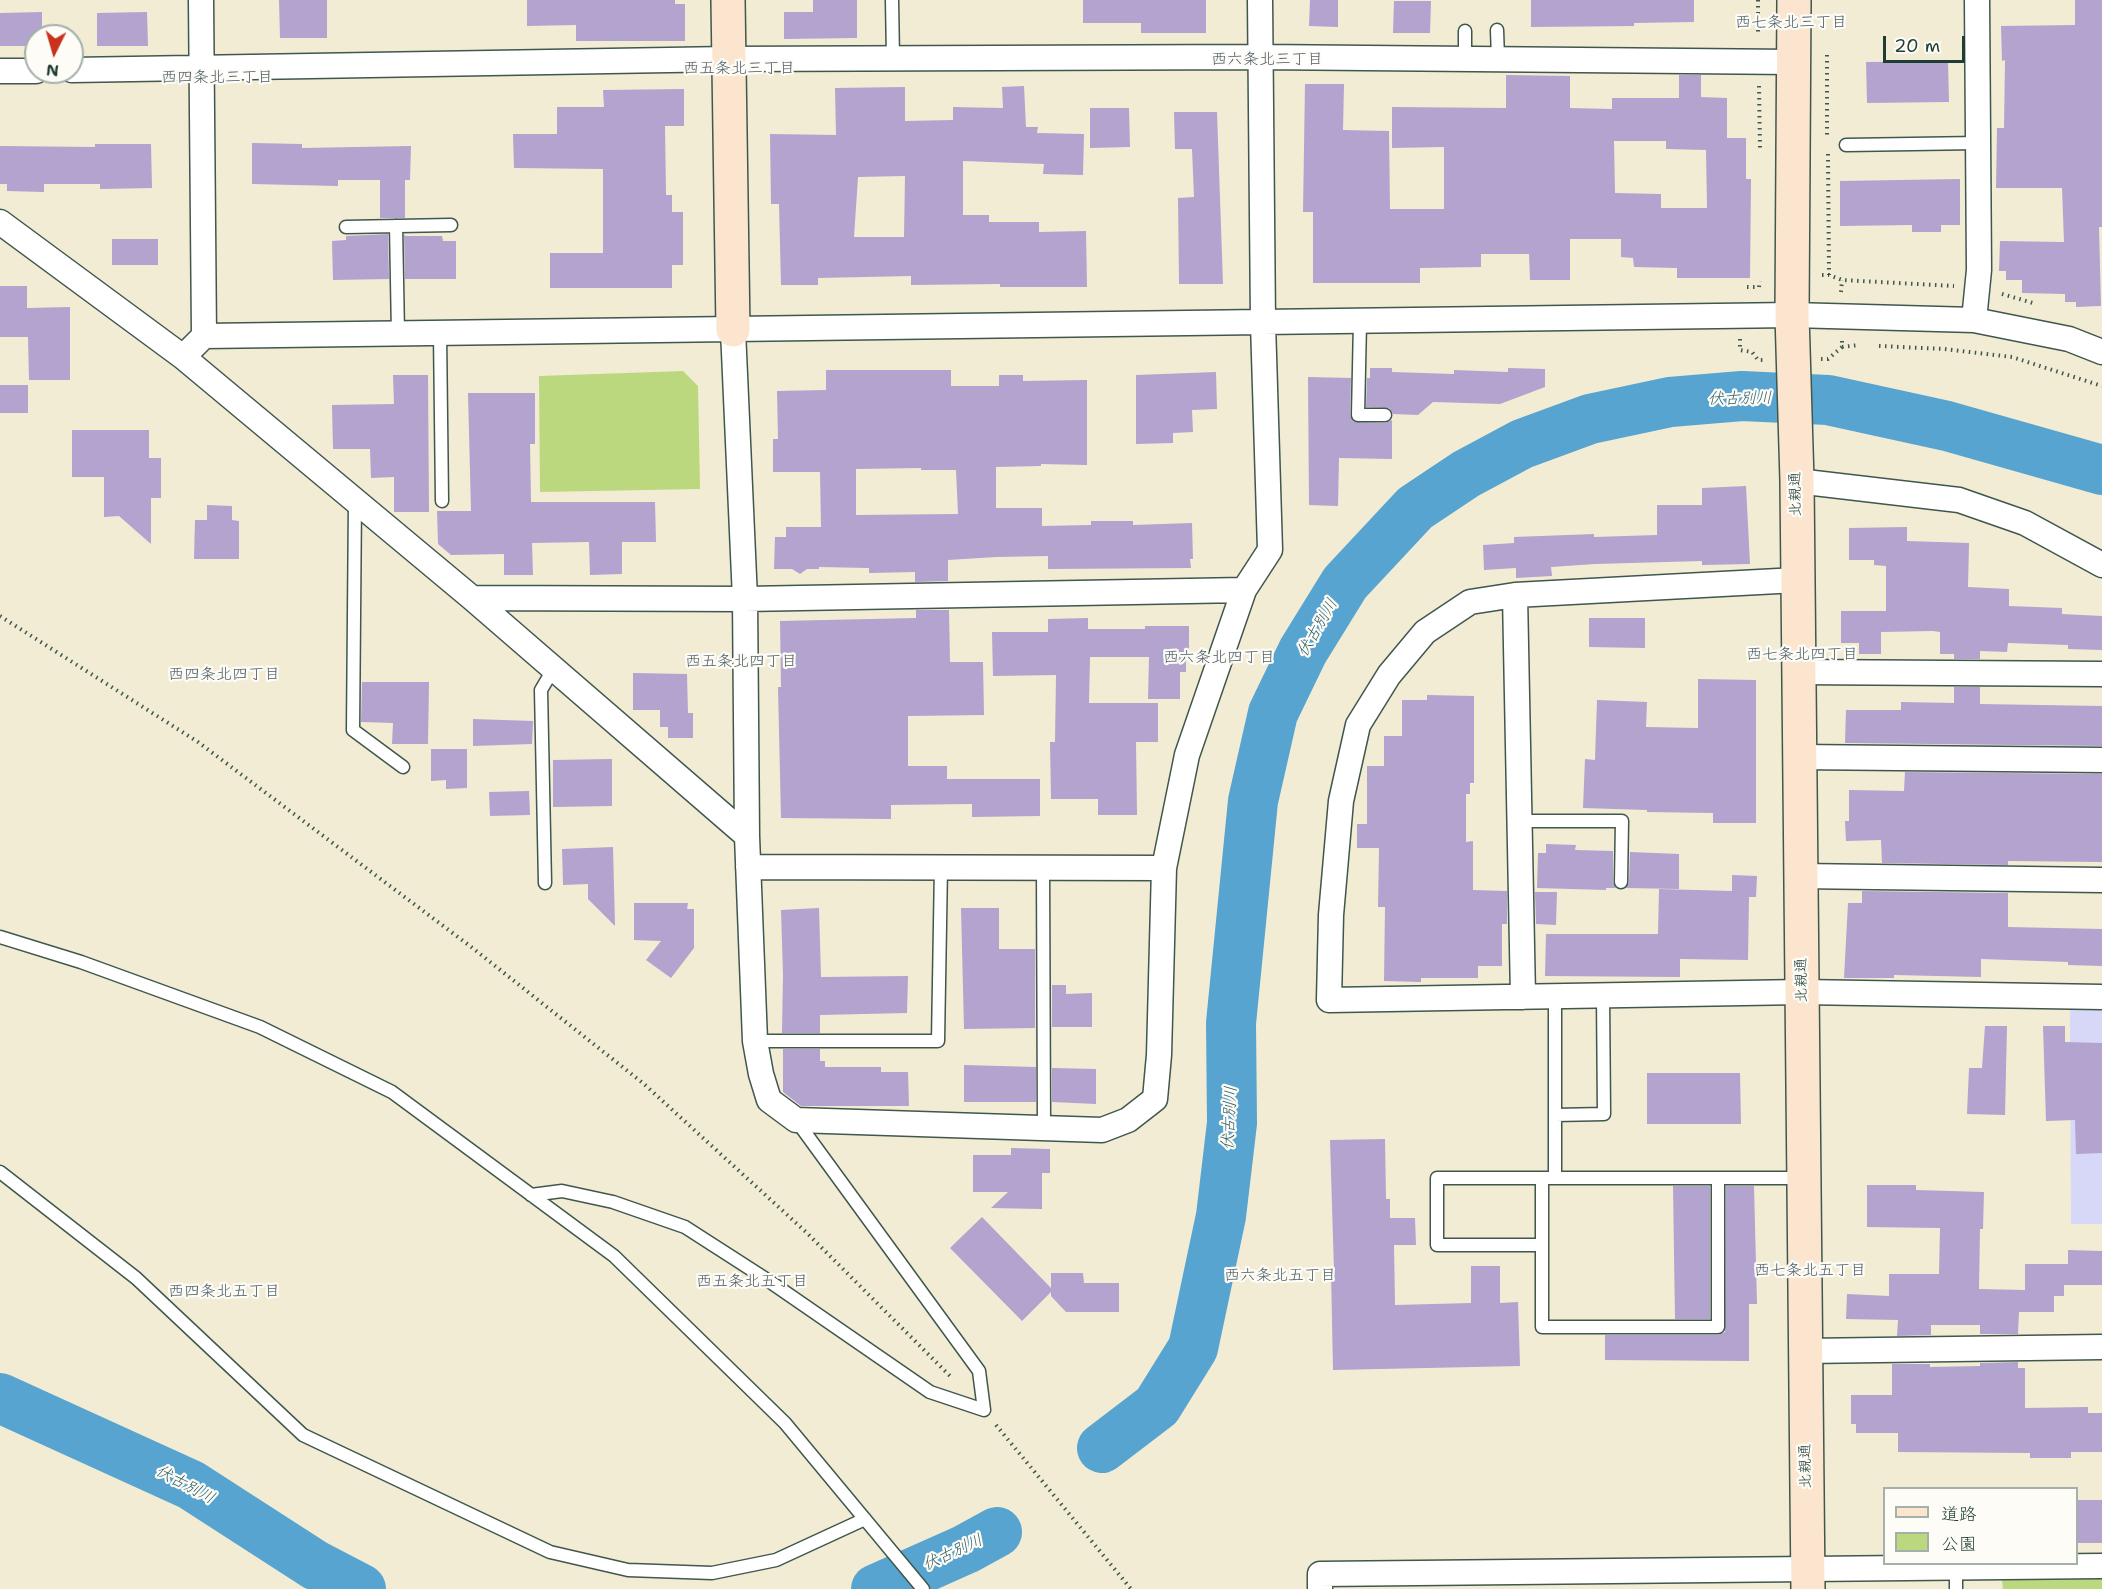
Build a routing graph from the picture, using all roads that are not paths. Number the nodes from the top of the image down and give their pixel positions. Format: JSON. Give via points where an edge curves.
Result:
{"nodes":[{"id":1,"x":201,"y":0,"type":"edge"},
{"id":2,"x":728,"y":0,"type":"edge"},
{"id":3,"x":892,"y":0,"type":"edge"},
{"id":4,"x":1260,"y":0,"type":"edge"},
{"id":5,"x":1794,"y":0,"type":"edge"},
{"id":6,"x":1977,"y":0,"type":"edge"},
{"id":7,"x":1497,"y":30,"type":"dead end"},
{"id":8,"x":1465,"y":31,"type":"dead end"},
{"id":9,"x":1260,"y":57,"type":"junction"},
{"id":10,"x":893,"y":58,"type":"junction"},
{"id":11,"x":728,"y":59,"type":"junction"},
{"id":12,"x":1465,"y":59,"type":"junction"},
{"id":13,"x":1498,"y":59,"type":"junction"},
{"id":14,"x":1793,"y":62,"type":"junction"},
{"id":15,"x":202,"y":69,"type":"junction"},
{"id":16,"x":84,"y":70,"type":"edge"},
{"id":17,"x":0,"y":71,"type":"edge"},
{"id":18,"x":24,"y":71,"type":"edge"},
{"id":19,"x":1978,"y":143,"type":"junction"},
{"id":20,"x":1846,"y":145,"type":"dead end"},
{"id":21,"x":0,"y":222,"type":"edge"},
{"id":22,"x":451,"y":225,"type":"dead end"},
{"id":23,"x":396,"y":226,"type":"junction"},
{"id":24,"x":346,"y":227,"type":"dead end"},
{"id":25,"x":1792,"y":315,"type":"junction"},
{"id":26,"x":1974,"y":320,"type":"junction"},
{"id":27,"x":1360,"y":322,"type":"junction"},
{"id":28,"x":1263,"y":323,"type":"junction"},
{"id":29,"x":733,"y":330,"type":"junction"},
{"id":30,"x":398,"y":333,"type":"junction"},
{"id":31,"x":440,"y":333,"type":"junction"},
{"id":32,"x":204,"y":336,"type":"junction"},
{"id":33,"x":2102,"y":352,"type":"edge"},
{"id":34,"x":183,"y":357,"type":"junction"},
{"id":35,"x":1385,"y":415,"type":"dead end"},
{"id":36,"x":1797,"y":481,"type":"junction"},
{"id":37,"x":355,"y":500,"type":"junction"},
{"id":38,"x":442,"y":501,"type":"dead end"},
{"id":39,"x":2102,"y":565,"type":"edge"},
{"id":40,"x":1797,"y":580,"type":"junction"},
{"id":41,"x":1244,"y":590,"type":"junction"},
{"id":42,"x":1515,"y":595,"type":"junction"},
{"id":43,"x":472,"y":598,"type":"junction"},
{"id":44,"x":745,"y":599,"type":"junction"},
{"id":45,"x":554,"y":668,"type":"junction"},
{"id":46,"x":1798,"y":672,"type":"junction"},
{"id":47,"x":2102,"y":674,"type":"edge"},
{"id":48,"x":1798,"y":758,"type":"junction"},
{"id":49,"x":2102,"y":760,"type":"edge"},
{"id":50,"x":403,"y":768,"type":"dead end"},
{"id":51,"x":1519,"y":821,"type":"junction"},
{"id":52,"x":747,"y":836,"type":"junction"},
{"id":53,"x":941,"y":866,"type":"junction"},
{"id":54,"x":748,"y":867,"type":"junction"},
{"id":55,"x":1043,"y":867,"type":"junction"},
{"id":56,"x":1164,"y":868,"type":"junction"},
{"id":57,"x":1799,"y":876,"type":"junction"},
{"id":58,"x":2102,"y":880,"type":"edge"},
{"id":59,"x":1622,"y":882,"type":"dead end"},
{"id":60,"x":545,"y":883,"type":"dead end"},
{"id":61,"x":0,"y":937,"type":"edge"},
{"id":62,"x":1802,"y":992,"type":"junction"},
{"id":63,"x":1602,"y":995,"type":"junction"},
{"id":64,"x":1555,"y":996,"type":"junction"},
{"id":65,"x":1522,"y":997,"type":"junction"},
{"id":66,"x":2102,"y":997,"type":"edge"},
{"id":67,"x":755,"y":1041,"type":"junction"},
{"id":68,"x":1555,"y":1115,"type":"junction"},
{"id":69,"x":796,"y":1120,"type":"junction"},
{"id":70,"x":1044,"y":1128,"type":"junction"},
{"id":71,"x":0,"y":1172,"type":"edge"},
{"id":72,"x":1542,"y":1178,"type":"junction"},
{"id":73,"x":1555,"y":1178,"type":"junction"},
{"id":74,"x":1718,"y":1178,"type":"junction"},
{"id":75,"x":1804,"y":1178,"type":"junction"},
{"id":76,"x":531,"y":1195,"type":"junction"},
{"id":77,"x":1542,"y":1245,"type":"junction"},
{"id":78,"x":2102,"y":1347,"type":"edge"},
{"id":79,"x":1805,"y":1351,"type":"junction"},
{"id":80,"x":865,"y":1520,"type":"junction"},
{"id":81,"x":2102,"y":1566,"type":"edge"},
{"id":82,"x":1808,"y":1578,"type":"edge"},
{"id":83,"x":1956,"y":1578,"type":"edge"},
{"id":84,"x":923,"y":1589,"type":"edge"},
{"id":85,"x":1320,"y":1589,"type":"edge"}],
"edges":[{"from":1,"to":15,"type":"street"},
{"from":2,"to":11,"type":"street"},
{"from":3,"to":10,"type":"lane"},
{"from":4,"to":9,"type":"street"},
{"from":5,"to":14,"type":"street","name":"北親通"},
{"from":6,"to":19,"type":"street"},
{"from":7,"to":13,"type":"lane"},
{"from":8,"to":12,"type":"lane"},
{"from":9,"to":10,"type":"street"},
{"from":9,"to":12,"type":"street"},
{"from":9,"to":28,"type":"street"},
{"from":10,"to":11,"type":"street"},
{"from":11,"to":15,"type":"street"},
{"from":11,"to":29,"type":"street"},
{"from":12,"to":13,"type":"street"},
{"from":13,"to":14,"type":"street"},
{"from":14,"to":25,"type":"street","name":"北親通"},
{"from":15,"to":16,"type":"street"},
{"from":15,"to":32,"type":"street"},
{"from":17,"to":18,"type":"street"},
{"from":19,"to":20,"type":"lane"},
{"from":19,"to":26,"type":"street","via":[[1979,270]]},
{"from":21,"to":34,"type":"street"},
{"from":22,"to":23,"type":"lane"},
{"from":23,"to":24,"type":"lane"},
{"from":23,"to":30,"type":"lane"},
{"from":25,"to":26,"type":"street"},
{"from":25,"to":27,"type":"street"},
{"from":25,"to":36,"type":"street","name":"北親通"},
{"from":26,"to":33,"type":"street","via":[[2069,339]]},
{"from":27,"to":28,"type":"street"},
{"from":27,"to":35,"type":"lane","via":[[1358,415]]},
{"from":28,"to":29,"type":"street"},
{"from":28,"to":41,"type":"street","via":[[1270,550]]},
{"from":29,"to":31,"type":"street"},
{"from":29,"to":44,"type":"street"},
{"from":30,"to":31,"type":"street"},
{"from":30,"to":32,"type":"street"},
{"from":31,"to":38,"type":"lane"},
{"from":32,"to":34,"type":"street"},
{"from":34,"to":37,"type":"street"},
{"from":36,"to":39,"type":"street","via":[[1959,500],[2025,523]]},
{"from":36,"to":40,"type":"street","name":"北親通"},
{"from":37,"to":43,"type":"street"},
{"from":37,"to":50,"type":"lane","via":[[353,730]]},
{"from":40,"to":42,"type":"street"},
{"from":40,"to":46,"type":"street","name":"北親通"},
{"from":41,"to":44,"type":"street"},
{"from":41,"to":56,"type":"street","via":[[1187,755]]},
{"from":42,"to":51,"type":"street"},
{"from":42,"to":65,"type":"street","via":[[1470,602],[1425,632],[1389,675],[1358,725],[1341,801],[1331,915],[1329,1000]]},
{"from":43,"to":44,"type":"street"},
{"from":43,"to":45,"type":"street"},
{"from":44,"to":52,"type":"street"},
{"from":45,"to":52,"type":"street"},
{"from":45,"to":60,"type":"lane","via":[[542,690]]},
{"from":46,"to":47,"type":"street"},
{"from":46,"to":48,"type":"street","name":"北親通"},
{"from":48,"to":49,"type":"street"},
{"from":48,"to":57,"type":"street","name":"北親通"},
{"from":51,"to":59,"type":"lane","via":[[1622,821]]},
{"from":51,"to":65,"type":"street"},
{"from":52,"to":54,"type":"street"},
{"from":53,"to":54,"type":"street"},
{"from":53,"to":55,"type":"street"},
{"from":53,"to":67,"type":"lane","via":[[938,1041]]},
{"from":54,"to":67,"type":"street"},
{"from":55,"to":56,"type":"street"},
{"from":55,"to":70,"type":"lane"},
{"from":56,"to":70,"type":"street","via":[[1155,1099],[1128,1120],[1102,1130]]},
{"from":57,"to":58,"type":"street"},
{"from":57,"to":62,"type":"street","name":"北親通"},
{"from":61,"to":76,"type":"lane","via":[[260,1027],[392,1092]]},
{"from":62,"to":63,"type":"street"},
{"from":62,"to":66,"type":"street"},
{"from":62,"to":75,"type":"street","name":"北親通"},
{"from":63,"to":64,"type":"street"},
{"from":63,"to":68,"type":"lane","via":[[1604,1114]]},
{"from":64,"to":65,"type":"street"},
{"from":64,"to":68,"type":"lane"},
{"from":67,"to":69,"type":"street","via":[[769,1101]]},
{"from":68,"to":73,"type":"lane"},
{"from":69,"to":70,"type":"street"},
{"from":69,"to":76,"type":"lane","via":[[979,1371],[984,1410],[930,1392],[685,1227],[613,1202],[573,1193]]},
{"from":71,"to":80,"type":"lane","via":[[136,1278],[303,1435],[550,1552],[628,1570],[712,1573],[776,1560]]},
{"from":72,"to":73,"type":"lane"},
{"from":72,"to":77,"type":"lane"},
{"from":72,"to":77,"type":"lane","via":[[1437,1178],[1437,1245]]},
{"from":73,"to":74,"type":"lane"},
{"from":74,"to":75,"type":"lane"},
{"from":74,"to":77,"type":"lane","via":[[1718,1327],[1542,1327]]},
{"from":75,"to":79,"type":"street","name":"北親通"},
{"from":76,"to":80,"type":"lane","via":[[614,1256],[785,1424]]},
{"from":78,"to":79,"type":"street"},
{"from":79,"to":82,"type":"street","name":"北親通"},
{"from":80,"to":84,"type":"lane"},
{"from":81,"to":83,"type":"street"},
{"from":82,"to":83,"type":"street"},
{"from":82,"to":85,"type":"street","via":[[1320,1574]]}]}
